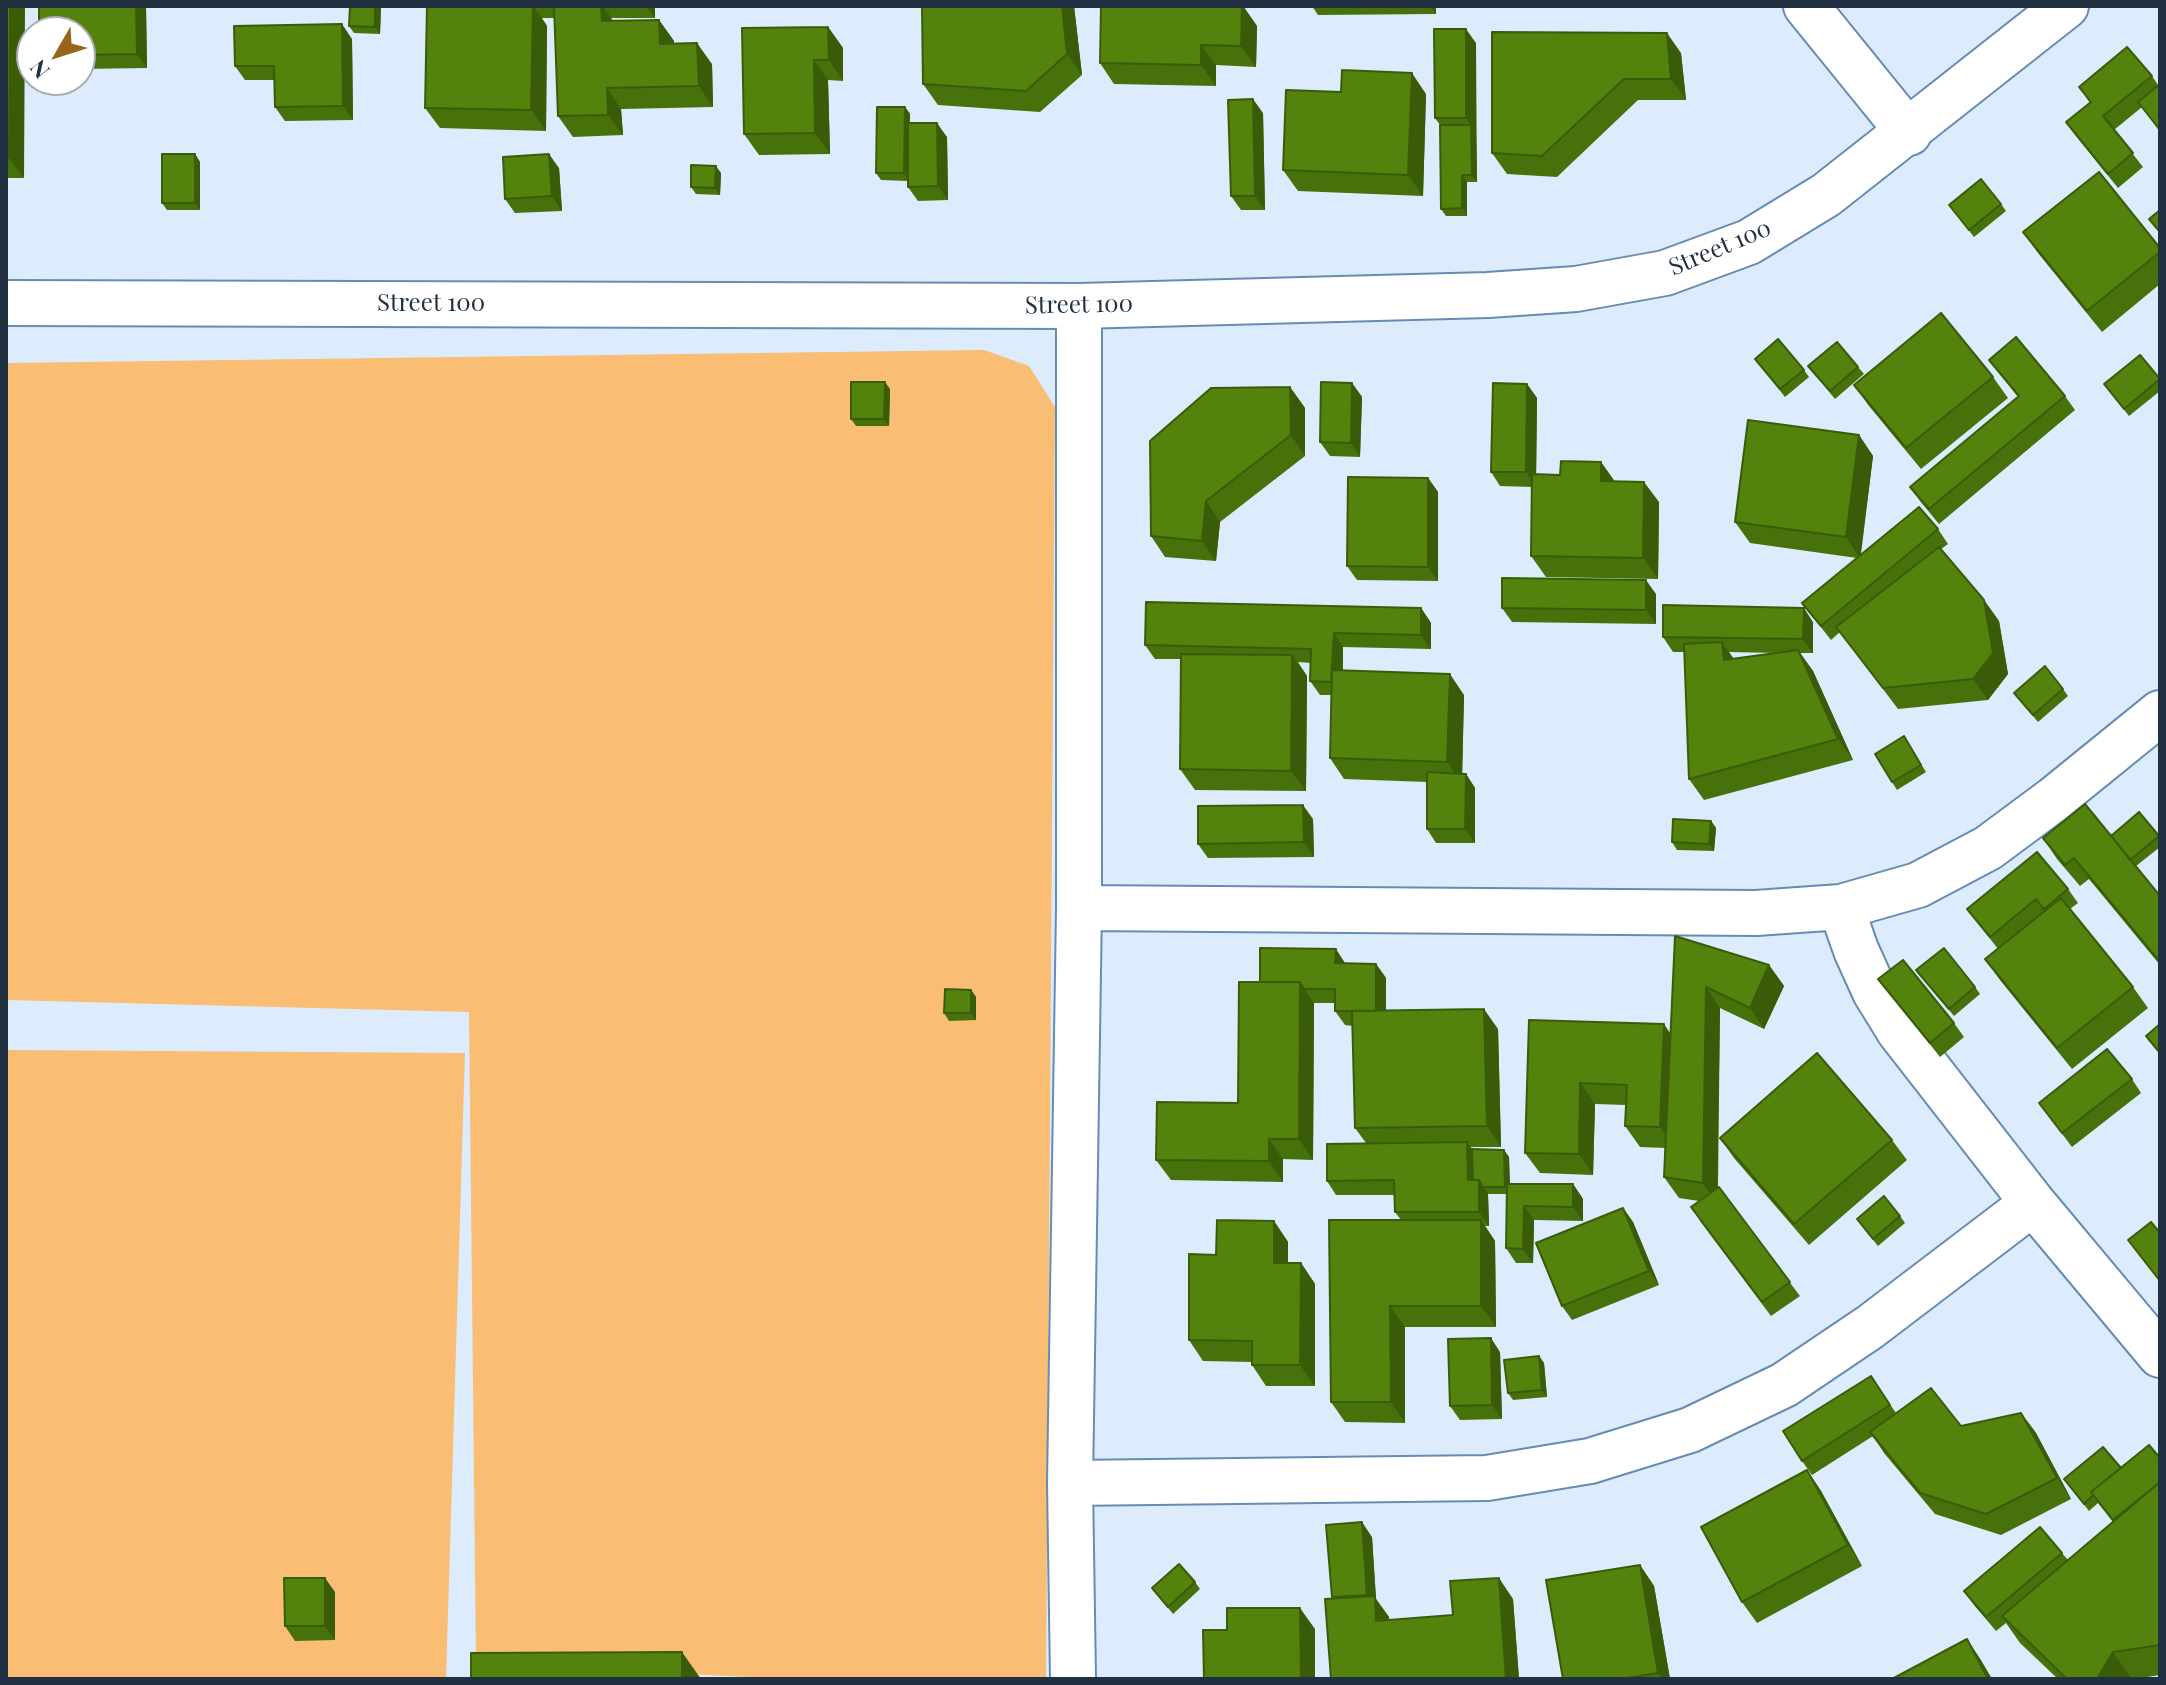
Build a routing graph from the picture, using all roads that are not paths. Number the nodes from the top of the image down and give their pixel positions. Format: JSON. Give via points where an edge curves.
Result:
{"nodes":[{"id":1,"x":1806,"y":6,"type":"edge"},
{"id":2,"x":2066,"y":6,"type":"edge"},
{"id":3,"x":1909,"y":133,"type":"junction"},
{"id":4,"x":6,"y":303,"type":"edge"},
{"id":5,"x":1079,"y":306,"type":"junction"},
{"id":6,"x":2160,"y":713,"type":"edge"},
{"id":7,"x":1841,"y":907,"type":"junction"},
{"id":8,"x":1079,"y":908,"type":"junction"},
{"id":9,"x":2033,"y":1203,"type":"junction"},
{"id":10,"x":2160,"y":1355,"type":"edge"},
{"id":11,"x":1070,"y":1483,"type":"junction"},
{"id":12,"x":1073,"y":1679,"type":"edge"}],
"edges":[{"from":1,"to":3,"type":"street"},
{"from":2,"to":3,"type":"street","name":"Street 100"},
{"from":3,"to":5,"type":"street","name":"Street 100","via":[[1826,195],[1749,242],[1665,273],[1576,289],[1488,295]]},
{"from":4,"to":5,"type":"street","name":"Street 100"},
{"from":5,"to":8,"type":"street"},
{"from":6,"to":7,"type":"street","via":[[1988,848],[1918,885]]},
{"from":7,"to":8,"type":"street","via":[[1756,913]]},
{"from":7,"to":9,"type":"street","via":[[1875,992],[1899,1031]]},
{"from":8,"to":11,"type":"street"},
{"from":9,"to":10,"type":"street"},
{"from":9,"to":11,"type":"street","via":[[1784,1385],[1690,1430],[1590,1461],[1487,1478]]},
{"from":11,"to":12,"type":"street"}]}
